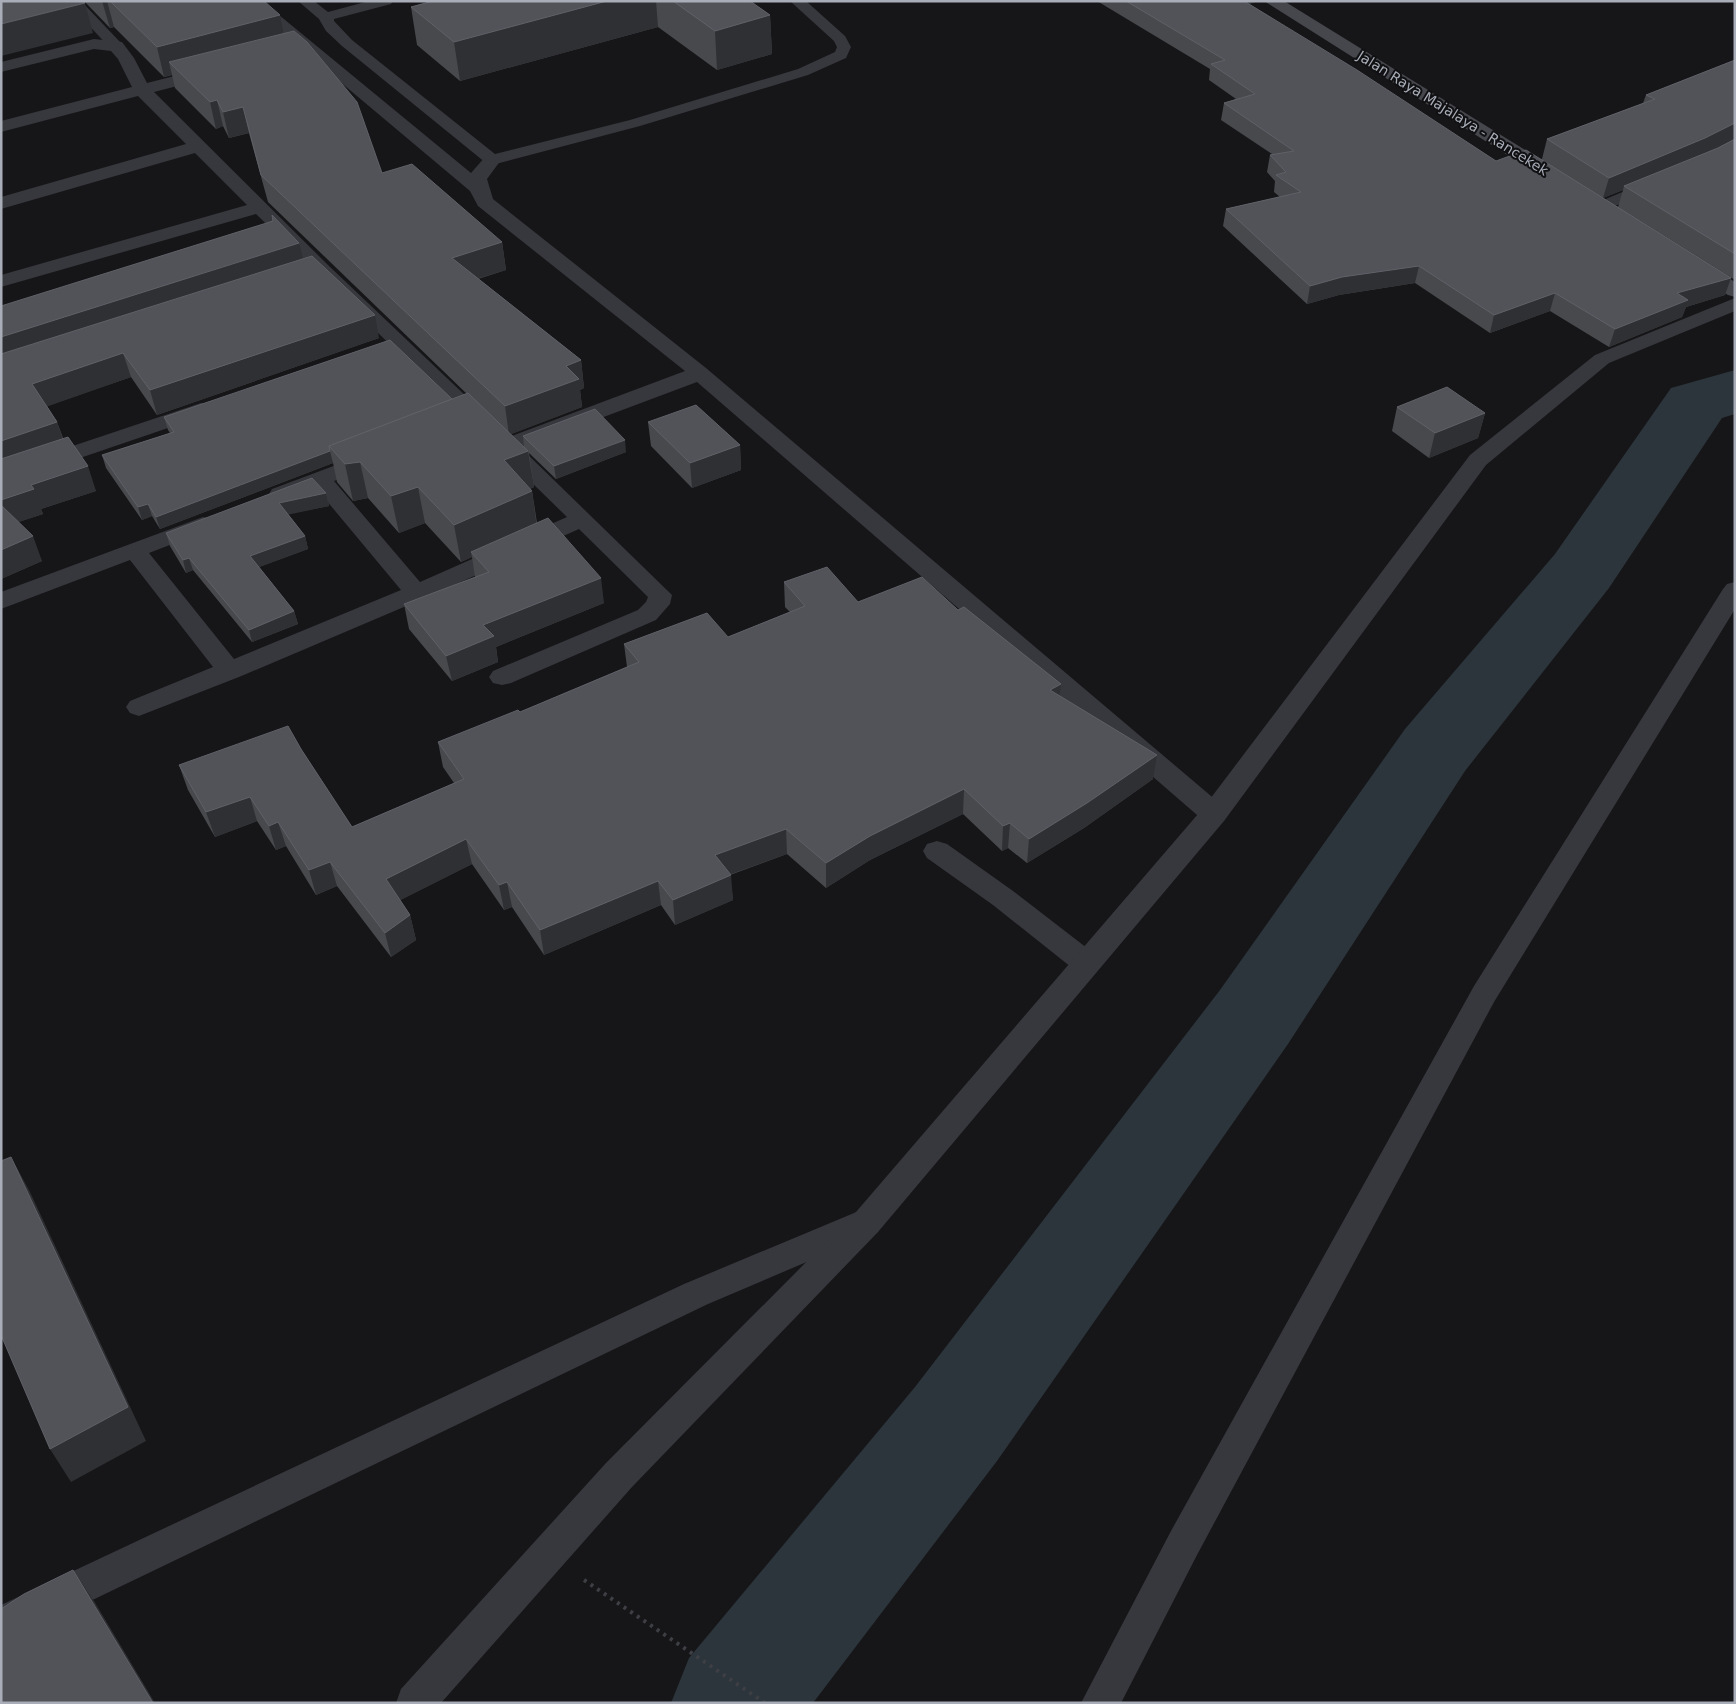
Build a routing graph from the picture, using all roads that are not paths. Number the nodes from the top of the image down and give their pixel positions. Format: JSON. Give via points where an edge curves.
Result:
{"nodes":[{"id":1,"x":72,"y":1,"type":"edge"},
{"id":2,"x":252,"y":1,"type":"edge"},
{"id":3,"x":305,"y":1,"type":"edge"},
{"id":4,"x":386,"y":1,"type":"edge"},
{"id":5,"x":797,"y":1,"type":"edge"},
{"id":6,"x":1272,"y":1,"type":"edge"},
{"id":7,"x":326,"y":17,"type":"junction"},
{"id":8,"x":116,"y":46,"type":"junction"},
{"id":9,"x":308,"y":47,"type":"junction"},
{"id":10,"x":290,"y":52,"type":"edge"},
{"id":11,"x":1,"y":67,"type":"edge"},
{"id":12,"x":225,"y":68,"type":"edge"},
{"id":13,"x":142,"y":90,"type":"junction"},
{"id":14,"x":1,"y":127,"type":"edge"},
{"id":15,"x":199,"y":146,"type":"junction"},
{"id":16,"x":492,"y":160,"type":"junction"},
{"id":17,"x":1560,"y":179,"type":"edge"},
{"id":18,"x":1662,"y":181,"type":"edge"},
{"id":19,"x":477,"y":187,"type":"junction"},
{"id":20,"x":1585,"y":195,"type":"edge"},
{"id":21,"x":1,"y":203,"type":"edge"},
{"id":22,"x":1602,"y":206,"type":"junction"},
{"id":23,"x":261,"y":207,"type":"junction"},
{"id":24,"x":1619,"y":216,"type":"edge"},
{"id":25,"x":1685,"y":259,"type":"edge"},
{"id":26,"x":1,"y":280,"type":"edge"},
{"id":27,"x":1735,"y":292,"type":"edge"},
{"id":28,"x":1735,"y":304,"type":"edge"},
{"id":29,"x":699,"y":372,"type":"junction"},
{"id":30,"x":218,"y":403,"type":"edge"},
{"id":31,"x":506,"y":446,"type":"junction"},
{"id":32,"x":393,"y":450,"type":"edge"},
{"id":33,"x":1,"y":478,"type":"edge"},
{"id":34,"x":320,"y":479,"type":"junction"},
{"id":35,"x":264,"y":500,"type":"edge"},
{"id":36,"x":227,"y":514,"type":"edge"},
{"id":37,"x":580,"y":520,"type":"junction"},
{"id":38,"x":135,"y":550,"type":"junction"},
{"id":39,"x":1735,"y":588,"type":"edge"},
{"id":40,"x":416,"y":593,"type":"junction"},
{"id":41,"x":1,"y":601,"type":"edge"},
{"id":42,"x":230,"y":671,"type":"junction"},
{"id":43,"x":502,"y":677,"type":"dead end"},
{"id":44,"x":139,"y":707,"type":"dead end"},
{"id":45,"x":1214,"y":814,"type":"junction"},
{"id":46,"x":937,"y":850,"type":"dead end"},
{"id":47,"x":1086,"y":963,"type":"junction"},
{"id":48,"x":867,"y":1222,"type":"junction"},
{"id":49,"x":1,"y":1625,"type":"edge"},
{"id":50,"x":415,"y":1703,"type":"edge"},
{"id":51,"x":1100,"y":1703,"type":"edge"}],
"edges":[{"from":1,"to":8,"type":"lane"},
{"from":2,"to":9,"type":"street"},
{"from":3,"to":7,"type":"lane"},
{"from":4,"to":7,"type":"lane"},
{"from":5,"to":16,"type":"lane","via":[[840,39],[844,47],[841,55],[803,72],[634,123]]},
{"from":6,"to":17,"type":"main road","name":"Jalan Raya Majalaya - Rancekek"},
{"from":7,"to":16,"type":"lane","via":[[329,27],[347,43]]},
{"from":8,"to":11,"type":"street","via":[[94,44]]},
{"from":8,"to":13,"type":"street","via":[[126,58]]},
{"from":9,"to":10,"type":"street"},
{"from":9,"to":19,"type":"street"},
{"from":12,"to":13,"type":"street"},
{"from":13,"to":14,"type":"street"},
{"from":13,"to":15,"type":"street"},
{"from":15,"to":21,"type":"street"},
{"from":15,"to":23,"type":"street"},
{"from":16,"to":19,"type":"street","via":[[479,172]]},
{"from":18,"to":22,"type":"lane"},
{"from":19,"to":29,"type":"street","via":[[485,202]]},
{"from":20,"to":22,"type":"main road"},
{"from":22,"to":24,"type":"main road"},
{"from":23,"to":26,"type":"street"},
{"from":23,"to":31,"type":"street","via":[[311,272],[466,422]]},
{"from":25,"to":27,"type":"main road"},
{"from":28,"to":45,"type":"street","via":[[1602,359],[1478,460]]},
{"from":29,"to":31,"type":"street"},
{"from":29,"to":45,"type":"street"},
{"from":30,"to":33,"type":"street"},
{"from":31,"to":37,"type":"street"},
{"from":32,"to":34,"type":"street"},
{"from":34,"to":35,"type":"street"},
{"from":34,"to":40,"type":"street"},
{"from":36,"to":38,"type":"street"},
{"from":37,"to":40,"type":"street"},
{"from":37,"to":43,"type":"street","via":[[660,595],[658,603],[647,615]]},
{"from":38,"to":41,"type":"street"},
{"from":38,"to":42,"type":"street"},
{"from":39,"to":51,"type":"street","via":[[1484,994]]},
{"from":40,"to":42,"type":"street"},
{"from":42,"to":44,"type":"street"},
{"from":45,"to":47,"type":"street"},
{"from":46,"to":47,"type":"street"},
{"from":47,"to":48,"type":"street"},
{"from":48,"to":49,"type":"street","via":[[696,1294]]},
{"from":48,"to":50,"type":"street","via":[[619,1475]]}]}
